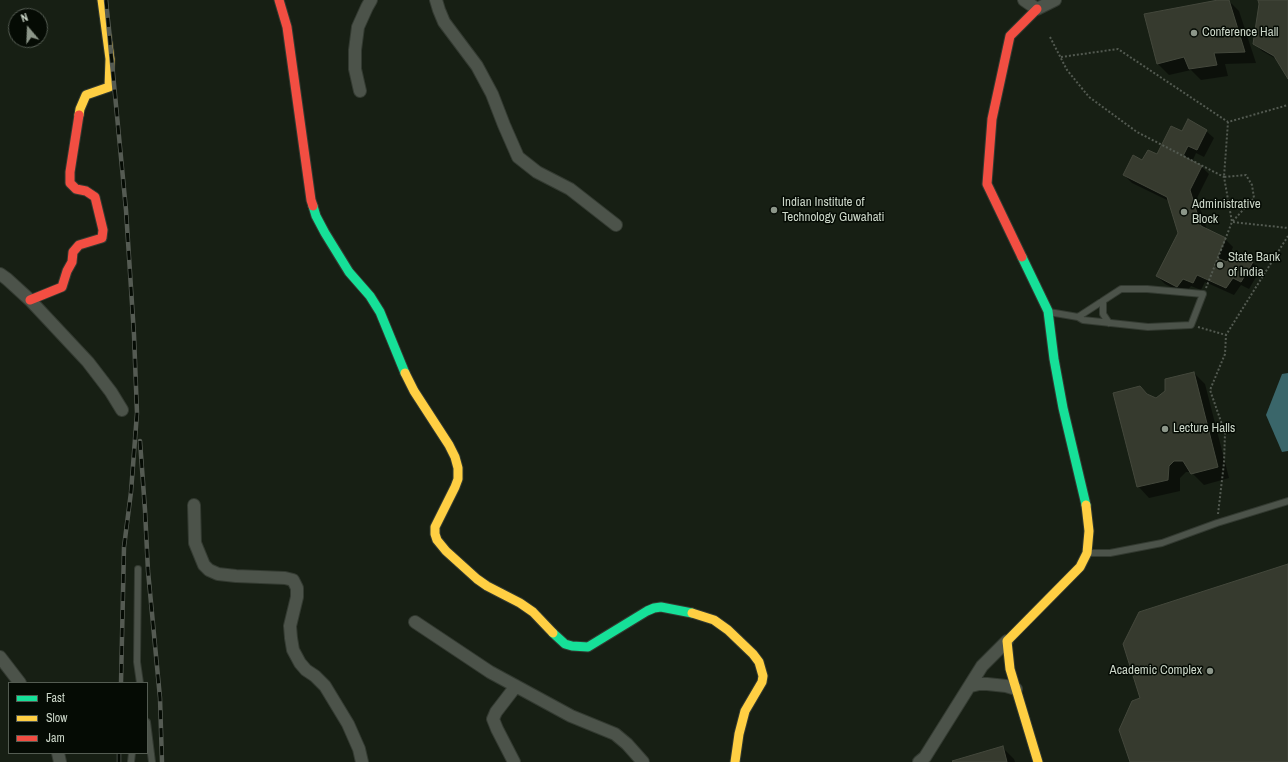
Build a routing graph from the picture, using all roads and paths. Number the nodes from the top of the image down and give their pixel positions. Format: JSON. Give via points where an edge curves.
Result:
{"nodes":[{"id":1,"x":102,"y":0,"type":"edge"},
{"id":2,"x":279,"y":0,"type":"edge"},
{"id":3,"x":371,"y":0,"type":"edge"},
{"id":4,"x":436,"y":0,"type":"edge"},
{"id":5,"x":1024,"y":0,"type":"edge"},
{"id":6,"x":1055,"y":0,"type":"edge"},
{"id":7,"x":1037,"y":9,"type":"junction"},
{"id":8,"x":1050,"y":36,"type":"dead end"},
{"id":9,"x":1061,"y":57,"type":"junction"},
{"id":10,"x":360,"y":91,"type":"dead end"},
{"id":11,"x":1288,"y":105,"type":"edge"},
{"id":12,"x":1228,"y":122,"type":"junction"},
{"id":13,"x":1224,"y":177,"type":"junction"},
{"id":14,"x":1232,"y":222,"type":"junction"},
{"id":15,"x":616,"y":225,"type":"dead end"},
{"id":16,"x":1288,"y":228,"type":"edge"},
{"id":17,"x":1288,"y":236,"type":"edge"},
{"id":18,"x":0,"y":274,"type":"edge"},
{"id":19,"x":1203,"y":294,"type":"junction"},
{"id":20,"x":30,"y":300,"type":"junction"},
{"id":21,"x":1103,"y":301,"type":"junction"},
{"id":22,"x":1048,"y":311,"type":"junction"},
{"id":23,"x":1078,"y":317,"type":"junction"},
{"id":24,"x":1109,"y":323,"type":"junction"},
{"id":25,"x":1191,"y":324,"type":"junction"},
{"id":26,"x":1226,"y":335,"type":"junction"},
{"id":27,"x":122,"y":410,"type":"dead end"},
{"id":28,"x":1288,"y":501,"type":"edge"},
{"id":29,"x":194,"y":505,"type":"dead end"},
{"id":30,"x":1217,"y":523,"type":"junction"},
{"id":31,"x":1086,"y":553,"type":"junction"},
{"id":32,"x":138,"y":569,"type":"dead end"},
{"id":33,"x":414,"y":622,"type":"dead end"},
{"id":34,"x":1007,"y":641,"type":"junction"},
{"id":35,"x":0,"y":657,"type":"edge"},
{"id":36,"x":19,"y":682,"type":"edge"},
{"id":37,"x":140,"y":682,"type":"edge"},
{"id":38,"x":516,"y":686,"type":"junction"},
{"id":39,"x":971,"y":686,"type":"junction"},
{"id":40,"x":1016,"y":689,"type":"junction"},
{"id":41,"x":148,"y":737,"type":"edge"},
{"id":42,"x":152,"y":762,"type":"edge"},
{"id":43,"x":362,"y":762,"type":"edge"},
{"id":44,"x":514,"y":762,"type":"edge"},
{"id":45,"x":643,"y":762,"type":"edge"},
{"id":46,"x":735,"y":762,"type":"edge"},
{"id":47,"x":919,"y":762,"type":"edge"},
{"id":48,"x":1038,"y":762,"type":"edge"}],
"edges":[{"from":1,"to":20,"type":"street","via":[[110,59],[109,87],[86,95],[80,109],[70,183],[76,189],[86,191],[95,197],[103,230],[102,238],[79,245],[73,252],[72,262],[62,287]]},
{"from":2,"to":46,"type":"street","via":[[287,27],[316,216],[349,272],[367,291],[380,312],[407,377],[450,445],[458,468],[455,487],[435,527],[434,534],[437,540],[477,579],[533,612],[565,644],[588,647],[647,611],[661,607],[698,614],[714,620],[728,630],[759,662],[763,676],[742,720]]},
{"from":3,"to":10,"type":"street","via":[[358,27],[355,50],[355,69]]},
{"from":4,"to":15,"type":"street","via":[[444,22],[477,66],[492,94],[518,157],[537,172],[570,189]]},
{"from":5,"to":7,"type":"street"},
{"from":6,"to":7,"type":"street"},
{"from":7,"to":22,"type":"street","via":[[1010,36],[992,119],[987,184]]},
{"from":8,"to":9,"type":"path"},
{"from":9,"to":12,"type":"path","via":[[1118,50]]},
{"from":9,"to":13,"type":"path","via":[[1067,70],[1095,102],[1137,132]]},
{"from":11,"to":12,"type":"path"},
{"from":12,"to":13,"type":"path"},
{"from":13,"to":14,"type":"path"},
{"from":13,"to":14,"type":"path","via":[[1246,175],[1252,185],[1254,198]]},
{"from":14,"to":16,"type":"path"},
{"from":14,"to":19,"type":"path"},
{"from":17,"to":26,"type":"path"},
{"from":18,"to":20,"type":"street"},
{"from":19,"to":21,"type":"lane","via":[[1121,289]]},
{"from":19,"to":25,"type":"lane"},
{"from":20,"to":27,"type":"street","via":[[88,362]]},
{"from":21,"to":23,"type":"lane"},
{"from":21,"to":24,"type":"lane","via":[[1103,314]]},
{"from":22,"to":23,"type":"lane"},
{"from":22,"to":31,"type":"street","via":[[1063,408],[1086,507],[1089,531]]},
{"from":23,"to":24,"type":"lane"},
{"from":24,"to":25,"type":"lane","via":[[1148,327]]},
{"from":25,"to":26,"type":"path"},
{"from":26,"to":30,"type":"path","via":[[1225,354],[1210,390],[1225,433]]},
{"from":28,"to":30,"type":"lane"},
{"from":29,"to":43,"type":"street","via":[[195,543],[204,565],[209,570],[218,574],[293,580],[297,588],[297,597],[290,626],[293,650],[306,670],[325,686],[348,724]]},
{"from":30,"to":31,"type":"lane","via":[[1162,543],[1110,553]]},
{"from":31,"to":34,"type":"street","via":[[1080,567]]},
{"from":32,"to":37,"type":"lane","via":[[137,662]]},
{"from":33,"to":38,"type":"street","via":[[472,661]]},
{"from":34,"to":39,"type":"street","via":[[982,666]]},
{"from":34,"to":40,"type":"street","via":[[1010,669]]},
{"from":35,"to":36,"type":"street"},
{"from":38,"to":44,"type":"street","via":[[496,712],[494,719]]},
{"from":38,"to":45,"type":"street","via":[[571,716],[615,734]]},
{"from":39,"to":40,"type":"street","via":[[992,684]]},
{"from":39,"to":47,"type":"street"},
{"from":40,"to":48,"type":"street"},
{"from":41,"to":42,"type":"lane"}]}
